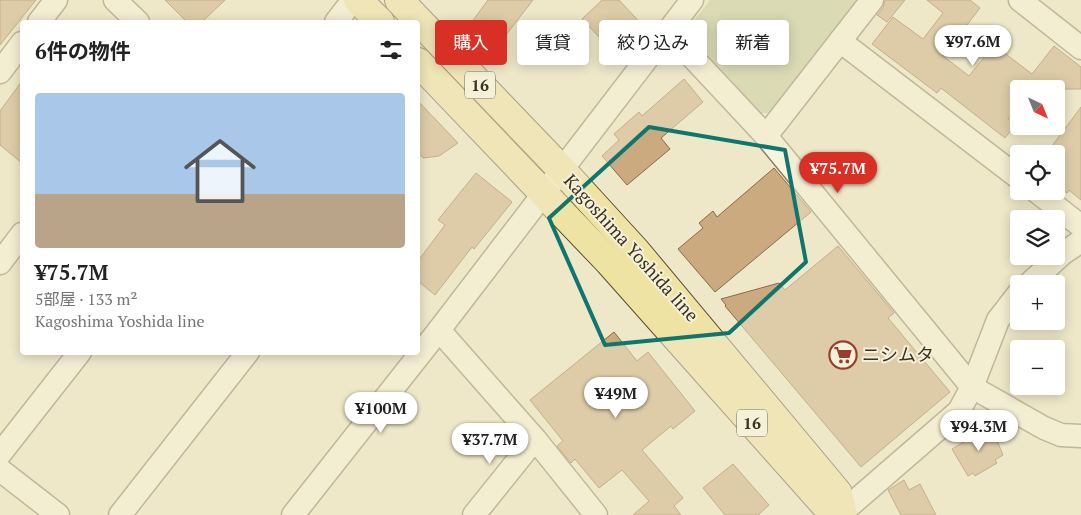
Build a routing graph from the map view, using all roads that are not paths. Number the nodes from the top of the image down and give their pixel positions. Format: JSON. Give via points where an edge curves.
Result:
{"nodes":[{"id":1,"x":56,"y":0,"type":"edge"},
{"id":2,"x":115,"y":0,"type":"edge"},
{"id":3,"x":353,"y":0,"type":"edge"},
{"id":4,"x":358,"y":0,"type":"edge"},
{"id":5,"x":399,"y":0,"type":"edge"},
{"id":6,"x":692,"y":0,"type":"edge"},
{"id":7,"x":872,"y":0,"type":"edge"},
{"id":8,"x":1020,"y":0,"type":"edge"},
{"id":9,"x":41,"y":20,"type":"edge"},
{"id":10,"x":136,"y":20,"type":"edge"},
{"id":11,"x":338,"y":20,"type":"edge"},
{"id":12,"x":378,"y":20,"type":"edge"},
{"id":13,"x":418,"y":20,"type":"edge"},
{"id":14,"x":677,"y":20,"type":"edge"},
{"id":15,"x":420,"y":22,"type":"edge"},
{"id":16,"x":840,"y":41,"type":"junction"},
{"id":17,"x":20,"y":46,"type":"edge"},
{"id":18,"x":1081,"y":48,"type":"edge"},
{"id":19,"x":420,"y":64,"type":"edge"},
{"id":20,"x":642,"y":65,"type":"edge"},
{"id":21,"x":700,"y":65,"type":"edge"},
{"id":22,"x":0,"y":72,"type":"edge"},
{"id":23,"x":766,"y":136,"type":"junction"},
{"id":24,"x":562,"y":170,"type":"junction"},
{"id":25,"x":1010,"y":171,"type":"edge"},
{"id":26,"x":544,"y":194,"type":"junction"},
{"id":27,"x":1048,"y":200,"type":"edge"},
{"id":28,"x":1081,"y":226,"type":"edge"},
{"id":29,"x":20,"y":237,"type":"edge"},
{"id":30,"x":1081,"y":241,"type":"edge"},
{"id":31,"x":0,"y":263,"type":"edge"},
{"id":32,"x":1039,"y":275,"type":"edge"},
{"id":33,"x":1010,"y":305,"type":"edge"},
{"id":34,"x":439,"y":330,"type":"junction"},
{"id":35,"x":420,"y":354,"type":"edge"},
{"id":36,"x":78,"y":355,"type":"edge"},
{"id":37,"x":246,"y":355,"type":"edge"},
{"id":38,"x":419,"y":355,"type":"edge"},
{"id":39,"x":972,"y":387,"type":"junction"},
{"id":40,"x":1081,"y":436,"type":"edge"},
{"id":41,"x":535,"y":439,"type":"junction"},
{"id":42,"x":0,"y":454,"type":"edge"},
{"id":43,"x":0,"y":470,"type":"edge"},
{"id":44,"x":841,"y":514,"type":"edge"},
{"id":45,"x":58,"y":515,"type":"edge"},
{"id":46,"x":120,"y":515,"type":"edge"},
{"id":47,"x":293,"y":515,"type":"edge"},
{"id":48,"x":474,"y":515,"type":"edge"},
{"id":49,"x":596,"y":515,"type":"edge"}],
"edges":[{"from":1,"to":9,"type":"street"},
{"from":2,"to":10,"type":"street"},
{"from":3,"to":11,"type":"street"},
{"from":4,"to":12,"type":"main road"},
{"from":5,"to":13,"type":"main road","name":"Kagoshima Yoshida line","number":"16"},
{"from":6,"to":14,"type":"street"},
{"from":7,"to":16,"type":"street"},
{"from":8,"to":18,"type":"street"},
{"from":15,"to":24,"type":"main road","name":"Kagoshima Yoshida line","number":"16"},
{"from":16,"to":23,"type":"street"},
{"from":16,"to":25,"type":"street"},
{"from":17,"to":22,"type":"street"},
{"from":19,"to":26,"type":"main road","name":"Kagoshima Yoshida line","number":"16"},
{"from":20,"to":24,"type":"street"},
{"from":21,"to":23,"type":"street"},
{"from":23,"to":39,"type":"street"},
{"from":24,"to":26,"type":"street"},
{"from":24,"to":44,"type":"main road","name":"Kagoshima Yoshida line","number":"16","via":[[642,258],[833,486],[838,493]]},
{"from":26,"to":34,"type":"street"},
{"from":26,"to":44,"type":"main road","name":"Kagoshima Yoshida line","number":"16","via":[[609,262],[825,506]]},
{"from":27,"to":28,"type":"street"},
{"from":29,"to":31,"type":"street"},
{"from":30,"to":32,"type":"street"},
{"from":33,"to":39,"type":"street","via":[[998,320]]},
{"from":34,"to":35,"type":"street"},
{"from":34,"to":41,"type":"street"},
{"from":36,"to":42,"type":"street"},
{"from":37,"to":46,"type":"street"},
{"from":38,"to":47,"type":"street"},
{"from":39,"to":40,"type":"street","via":[[1044,428],[1061,435]]},
{"from":39,"to":44,"type":"street","via":[[959,411]]},
{"from":41,"to":48,"type":"street"},
{"from":41,"to":49,"type":"street"},
{"from":43,"to":45,"type":"street"}]}
